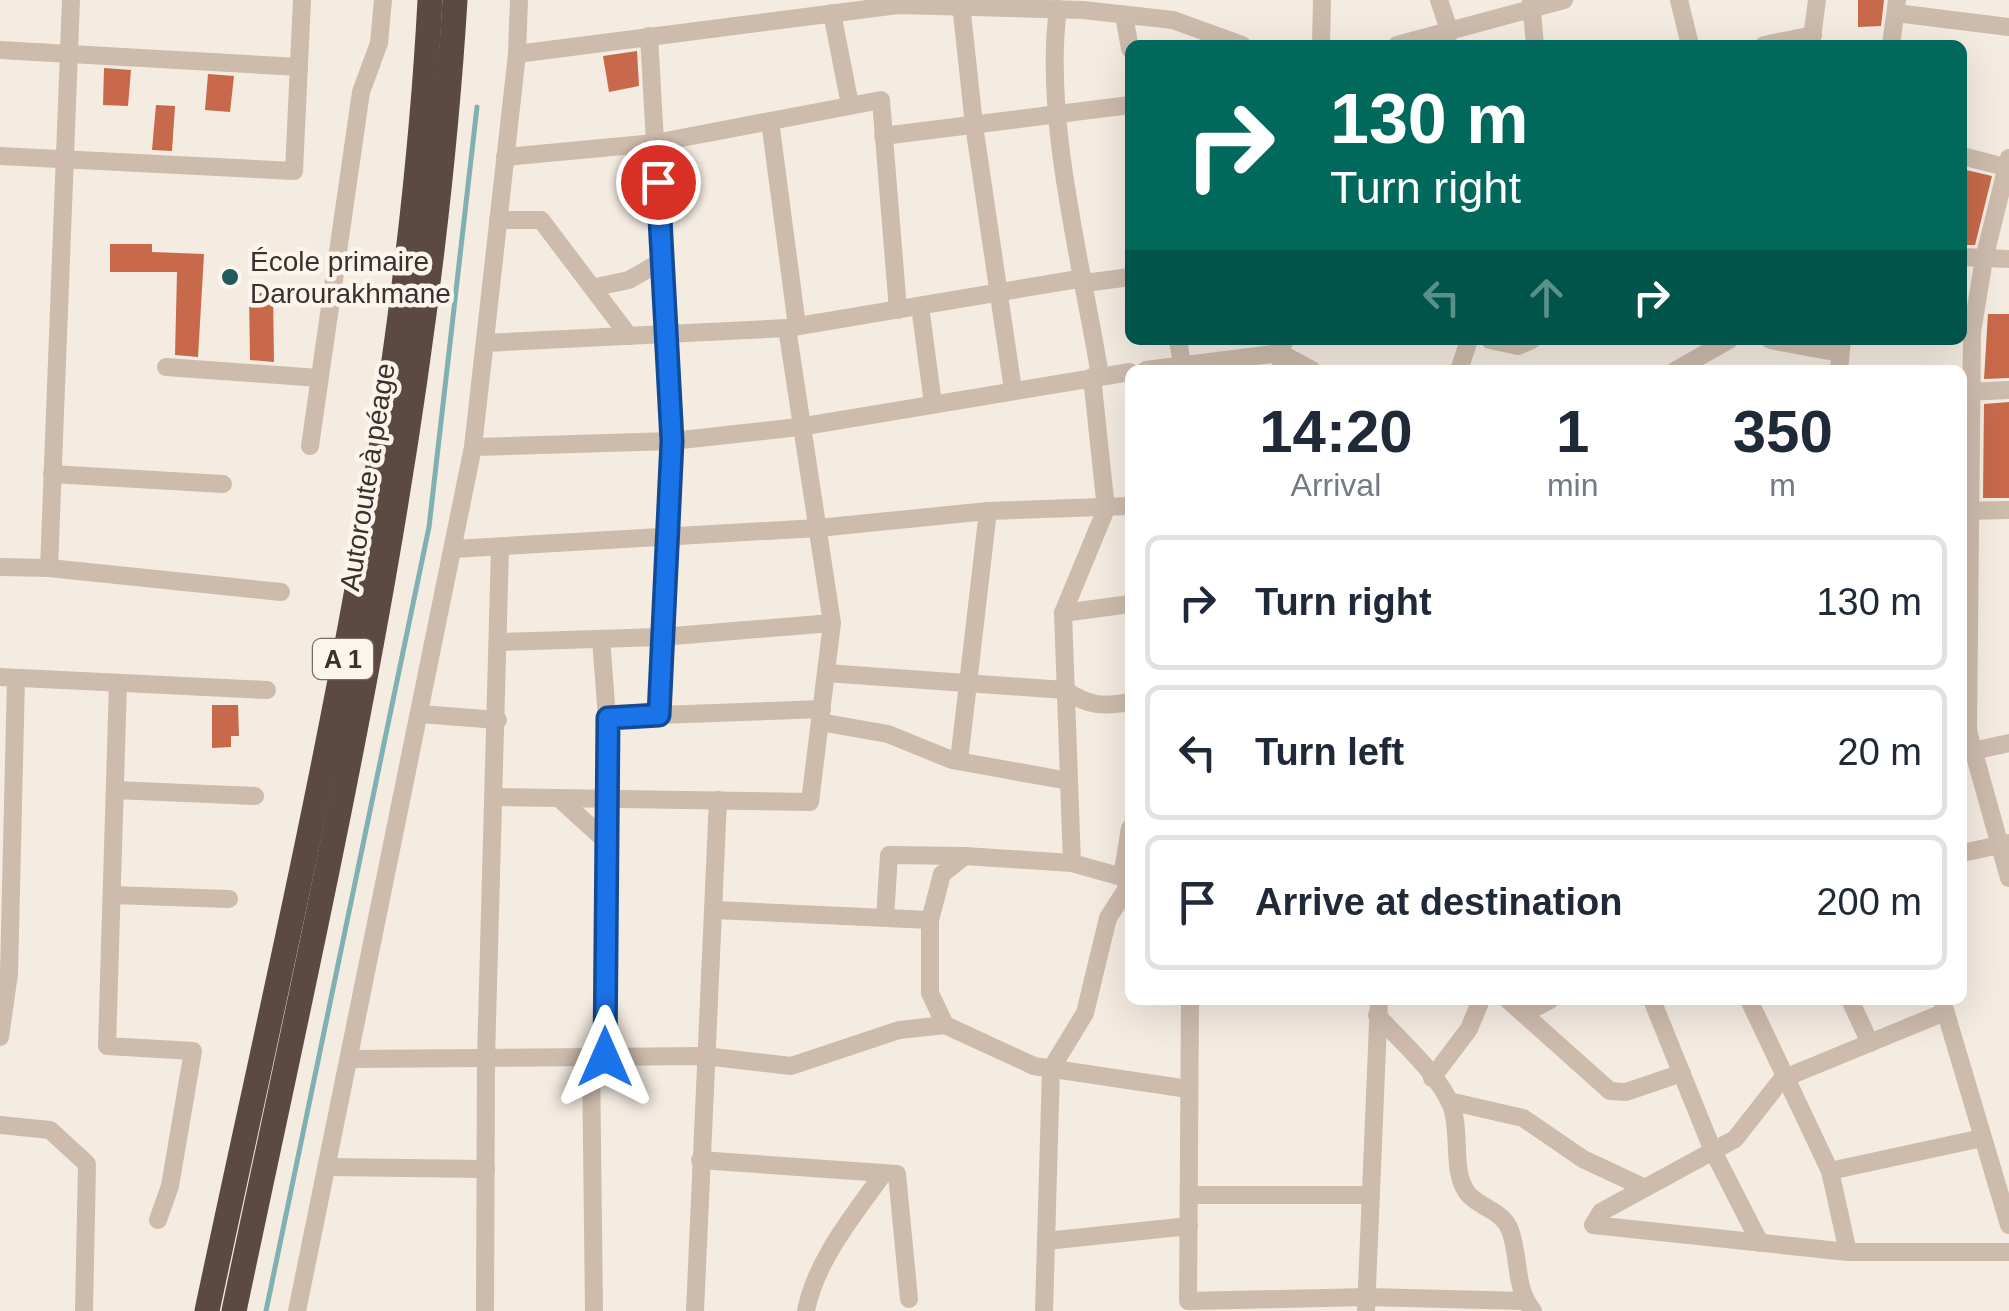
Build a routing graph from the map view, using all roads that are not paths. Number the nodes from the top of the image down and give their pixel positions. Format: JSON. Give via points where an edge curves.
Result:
{"nodes":[{"id":1,"x":70,"y":0,"type":"edge"},
{"id":2,"x":302,"y":0,"type":"edge"},
{"id":3,"x":383,"y":0,"type":"edge"},
{"id":4,"x":430,"y":0,"type":"edge"},
{"id":5,"x":454,"y":0,"type":"edge"},
{"id":6,"x":518,"y":0,"type":"edge"},
{"id":7,"x":1322,"y":0,"type":"edge"},
{"id":8,"x":1439,"y":0,"type":"edge"},
{"id":9,"x":1564,"y":0,"type":"edge"},
{"id":10,"x":1679,"y":0,"type":"edge"},
{"id":11,"x":1817,"y":0,"type":"edge"},
{"id":12,"x":961,"y":4,"type":"junction"},
{"id":13,"x":1532,"y":4,"type":"edge"},
{"id":14,"x":1102,"y":6,"type":"edge"},
{"id":15,"x":1897,"y":6,"type":"edge"},
{"id":16,"x":824,"y":9,"type":"edge"},
{"id":17,"x":1058,"y":9,"type":"junction"},
{"id":18,"x":1124,"y":15,"type":"junction"},
{"id":19,"x":2009,"y":27,"type":"edge"},
{"id":20,"x":1450,"y":33,"type":"junction"},
{"id":21,"x":650,"y":36,"type":"junction"},
{"id":22,"x":1128,"y":40,"type":"edge"},
{"id":23,"x":1228,"y":40,"type":"edge"},
{"id":24,"x":1321,"y":40,"type":"edge"},
{"id":25,"x":1419,"y":40,"type":"edge"},
{"id":26,"x":1535,"y":40,"type":"edge"},
{"id":27,"x":1689,"y":40,"type":"edge"},
{"id":28,"x":1812,"y":40,"type":"edge"},
{"id":29,"x":1892,"y":40,"type":"edge"},
{"id":30,"x":0,"y":50,"type":"edge"},
{"id":31,"x":69,"y":54,"type":"junction"},
{"id":32,"x":517,"y":54,"type":"junction"},
{"id":33,"x":299,"y":66,"type":"junction"},
{"id":34,"x":850,"y":105,"type":"junction"},
{"id":35,"x":1125,"y":106,"type":"edge"},
{"id":36,"x":1057,"y":114,"type":"junction"},
{"id":37,"x":770,"y":120,"type":"junction"},
{"id":38,"x":974,"y":125,"type":"junction"},
{"id":39,"x":883,"y":136,"type":"junction"},
{"id":40,"x":655,"y":142,"type":"junction"},
{"id":41,"x":0,"y":156,"type":"edge"},
{"id":42,"x":506,"y":157,"type":"junction"},
{"id":43,"x":1967,"y":157,"type":"edge"},
{"id":44,"x":64,"y":159,"type":"junction"},
{"id":45,"x":2008,"y":164,"type":"edge"},
{"id":46,"x":498,"y":220,"type":"junction"},
{"id":47,"x":1967,"y":258,"type":"edge"},
{"id":48,"x":2009,"y":258,"type":"edge"},
{"id":49,"x":1984,"y":260,"type":"junction"},
{"id":50,"x":662,"y":261,"type":"junction"},
{"id":51,"x":1125,"y":277,"type":"edge"},
{"id":52,"x":1084,"y":280,"type":"junction"},
{"id":53,"x":596,"y":287,"type":"junction"},
{"id":54,"x":998,"y":292,"type":"junction"},
{"id":55,"x":920,"y":306,"type":"junction"},
{"id":56,"x":898,"y":310,"type":"junction"},
{"id":57,"x":792,"y":327,"type":"junction"},
{"id":58,"x":666,"y":334,"type":"junction"},
{"id":59,"x":630,"y":336,"type":"junction"},
{"id":60,"x":484,"y":344,"type":"junction"},
{"id":61,"x":1723,"y":345,"type":"edge"},
{"id":62,"x":1795,"y":345,"type":"edge"},
{"id":63,"x":1282,"y":354,"type":"edge"},
{"id":64,"x":1840,"y":354,"type":"edge"},
{"id":65,"x":1701,"y":364,"type":"edge"},
{"id":66,"x":1204,"y":365,"type":"edge"},
{"id":67,"x":166,"y":367,"type":"dead end"},
{"id":68,"x":1125,"y":373,"type":"edge"},
{"id":69,"x":1096,"y":376,"type":"junction"},
{"id":70,"x":319,"y":378,"type":"junction"},
{"id":71,"x":1967,"y":381,"type":"edge"},
{"id":72,"x":1013,"y":390,"type":"junction"},
{"id":73,"x":2009,"y":390,"type":"edge"},
{"id":74,"x":1967,"y":391,"type":"edge"},
{"id":75,"x":934,"y":404,"type":"junction"},
{"id":76,"x":799,"y":426,"type":"junction"},
{"id":77,"x":672,"y":441,"type":"junction"},
{"id":78,"x":310,"y":446,"type":"dead end"},
{"id":79,"x":473,"y":446,"type":"junction"},
{"id":80,"x":52,"y":474,"type":"junction"},
{"id":81,"x":223,"y":484,"type":"dead end"},
{"id":82,"x":1125,"y":507,"type":"edge"},
{"id":83,"x":1106,"y":509,"type":"junction"},
{"id":84,"x":2009,"y":510,"type":"edge"},
{"id":85,"x":1967,"y":511,"type":"edge"},
{"id":86,"x":988,"y":512,"type":"junction"},
{"id":87,"x":818,"y":528,"type":"junction"},
{"id":88,"x":669,"y":538,"type":"junction"},
{"id":89,"x":500,"y":546,"type":"junction"},
{"id":90,"x":453,"y":549,"type":"junction"},
{"id":91,"x":0,"y":567,"type":"edge"},
{"id":92,"x":49,"y":568,"type":"junction"},
{"id":93,"x":280,"y":592,"type":"dead end"},
{"id":94,"x":1125,"y":605,"type":"edge"},
{"id":95,"x":1063,"y":613,"type":"junction"},
{"id":96,"x":832,"y":623,"type":"junction"},
{"id":97,"x":662,"y":637,"type":"junction"},
{"id":98,"x":602,"y":639,"type":"junction"},
{"id":99,"x":499,"y":642,"type":"junction"},
{"id":100,"x":826,"y":673,"type":"junction"},
{"id":101,"x":8,"y":677,"type":"edge"},
{"id":102,"x":118,"y":683,"type":"junction"},
{"id":103,"x":966,"y":683,"type":"junction"},
{"id":104,"x":267,"y":690,"type":"dead end"},
{"id":105,"x":1066,"y":690,"type":"junction"},
{"id":106,"x":1125,"y":702,"type":"edge"},
{"id":107,"x":420,"y":714,"type":"junction"},
{"id":108,"x":659,"y":715,"type":"junction"},
{"id":109,"x":821,"y":716,"type":"junction"},
{"id":110,"x":608,"y":718,"type":"junction"},
{"id":111,"x":498,"y":720,"type":"junction"},
{"id":112,"x":1967,"y":735,"type":"edge"},
{"id":113,"x":2009,"y":743,"type":"edge"},
{"id":114,"x":1974,"y":751,"type":"junction"},
{"id":115,"x":959,"y":761,"type":"junction"},
{"id":116,"x":1069,"y":781,"type":"junction"},
{"id":117,"x":115,"y":790,"type":"junction"},
{"id":118,"x":255,"y":796,"type":"dead end"},
{"id":119,"x":496,"y":797,"type":"junction"},
{"id":120,"x":561,"y":800,"type":"junction"},
{"id":121,"x":718,"y":800,"type":"junction"},
{"id":122,"x":606,"y":801,"type":"junction"},
{"id":123,"x":606,"y":841,"type":"junction"},
{"id":124,"x":2004,"y":844,"type":"edge"},
{"id":125,"x":1967,"y":852,"type":"edge"},
{"id":126,"x":965,"y":856,"type":"junction"},
{"id":127,"x":1072,"y":863,"type":"junction"},
{"id":128,"x":2009,"y":878,"type":"edge"},
{"id":129,"x":1125,"y":883,"type":"edge"},
{"id":130,"x":1125,"y":888,"type":"edge"},
{"id":131,"x":112,"y":895,"type":"junction"},
{"id":132,"x":230,"y":899,"type":"dead end"},
{"id":133,"x":715,"y":910,"type":"junction"},
{"id":134,"x":885,"y":918,"type":"junction"},
{"id":135,"x":930,"y":920,"type":"junction"},
{"id":136,"x":1190,"y":1005,"type":"edge"},
{"id":137,"x":1478,"y":1005,"type":"edge"},
{"id":138,"x":1515,"y":1005,"type":"edge"},
{"id":139,"x":1540,"y":1005,"type":"edge"},
{"id":140,"x":1654,"y":1005,"type":"edge"},
{"id":141,"x":1751,"y":1005,"type":"edge"},
{"id":142,"x":1852,"y":1005,"type":"edge"},
{"id":143,"x":1944,"y":1006,"type":"edge"},
{"id":144,"x":1378,"y":1007,"type":"edge"},
{"id":145,"x":1525,"y":1013,"type":"junction"},
{"id":146,"x":945,"y":1026,"type":"junction"},
{"id":147,"x":0,"y":1037,"type":"edge"},
{"id":148,"x":1870,"y":1043,"type":"junction"},
{"id":149,"x":704,"y":1056,"type":"junction"},
{"id":150,"x":598,"y":1057,"type":"junction"},
{"id":151,"x":486,"y":1058,"type":"junction"},
{"id":152,"x":349,"y":1059,"type":"junction"},
{"id":153,"x":1051,"y":1068,"type":"junction"},
{"id":154,"x":1682,"y":1073,"type":"junction"},
{"id":155,"x":1432,"y":1078,"type":"junction"},
{"id":156,"x":1782,"y":1079,"type":"junction"},
{"id":157,"x":1188,"y":1089,"type":"junction"},
{"id":158,"x":1449,"y":1101,"type":"junction"},
{"id":159,"x":0,"y":1125,"type":"edge"},
{"id":160,"x":1982,"y":1138,"type":"junction"},
{"id":161,"x":1714,"y":1151,"type":"junction"},
{"id":162,"x":700,"y":1160,"type":"junction"},
{"id":163,"x":326,"y":1167,"type":"junction"},
{"id":164,"x":486,"y":1169,"type":"junction"},
{"id":165,"x":1830,"y":1172,"type":"junction"},
{"id":166,"x":883,"y":1174,"type":"junction"},
{"id":167,"x":1645,"y":1188,"type":"junction"},
{"id":168,"x":1190,"y":1194,"type":"junction"},
{"id":169,"x":1370,"y":1196,"type":"junction"},
{"id":170,"x":158,"y":1220,"type":"dead end"},
{"id":171,"x":2009,"y":1224,"type":"edge"},
{"id":172,"x":1189,"y":1226,"type":"junction"},
{"id":173,"x":1046,"y":1241,"type":"junction"},
{"id":174,"x":1760,"y":1243,"type":"junction"},
{"id":175,"x":1848,"y":1252,"type":"junction"},
{"id":176,"x":2009,"y":1252,"type":"edge"},
{"id":177,"x":909,"y":1299,"type":"dead end"},
{"id":178,"x":1366,"y":1304,"type":"edge"},
{"id":179,"x":1267,"y":1305,"type":"edge"},
{"id":180,"x":1529,"y":1306,"type":"edge"},
{"id":181,"x":84,"y":1311,"type":"edge"},
{"id":182,"x":207,"y":1311,"type":"edge"},
{"id":183,"x":234,"y":1311,"type":"edge"},
{"id":184,"x":297,"y":1311,"type":"edge"},
{"id":185,"x":485,"y":1311,"type":"edge"},
{"id":186,"x":594,"y":1311,"type":"edge"},
{"id":187,"x":696,"y":1311,"type":"edge"},
{"id":188,"x":806,"y":1311,"type":"edge"},
{"id":189,"x":1044,"y":1311,"type":"edge"}],
"edges":[{"from":1,"to":31,"type":"street"},
{"from":2,"to":33,"type":"street"},
{"from":3,"to":70,"type":"street","via":[[379,43],[361,92]]},
{"from":4,"to":182,"type":"highway","number":"A 1","via":[[395,334],[339,681]]},
{"from":5,"to":183,"type":"highway","name":"Autoroute à péage","number":"A 1","via":[[432,234],[397,487],[357,721]]},
{"from":6,"to":32,"type":"street"},
{"from":7,"to":24,"type":"street"},
{"from":8,"to":20,"type":"street"},
{"from":9,"to":13,"type":"street"},
{"from":10,"to":27,"type":"street"},
{"from":11,"to":28,"type":"street"},
{"from":12,"to":16,"type":"street"},
{"from":12,"to":17,"type":"street"},
{"from":12,"to":38,"type":"street"},
{"from":13,"to":20,"type":"street"},
{"from":13,"to":26,"type":"street"},
{"from":14,"to":17,"type":"street"},
{"from":14,"to":18,"type":"street"},
{"from":15,"to":19,"type":"street"},
{"from":15,"to":29,"type":"street"},
{"from":16,"to":21,"type":"street"},
{"from":16,"to":34,"type":"street"},
{"from":17,"to":36,"type":"street","via":[[1052,55]]},
{"from":18,"to":22,"type":"street"},
{"from":18,"to":23,"type":"street","via":[[1173,20]]},
{"from":20,"to":25,"type":"street"},
{"from":21,"to":32,"type":"street"},
{"from":21,"to":40,"type":"street"},
{"from":30,"to":31,"type":"street"},
{"from":31,"to":33,"type":"street"},
{"from":31,"to":44,"type":"street"},
{"from":32,"to":42,"type":"street"},
{"from":33,"to":44,"type":"street","via":[[294,171]]},
{"from":34,"to":37,"type":"street"},
{"from":34,"to":39,"type":"street","via":[[881,100]]},
{"from":35,"to":36,"type":"street"},
{"from":36,"to":38,"type":"street"},
{"from":36,"to":52,"type":"street"},
{"from":37,"to":40,"type":"street"},
{"from":37,"to":57,"type":"street"},
{"from":38,"to":39,"type":"street"},
{"from":38,"to":54,"type":"street"},
{"from":39,"to":56,"type":"street"},
{"from":40,"to":42,"type":"street"},
{"from":40,"to":50,"type":"street"},
{"from":41,"to":44,"type":"street"},
{"from":42,"to":46,"type":"street"},
{"from":43,"to":45,"type":"street"},
{"from":44,"to":80,"type":"street"},
{"from":45,"to":49,"type":"street"},
{"from":46,"to":53,"type":"street","via":[[541,220]]},
{"from":46,"to":60,"type":"street"},
{"from":47,"to":49,"type":"street"},
{"from":48,"to":49,"type":"street"},
{"from":49,"to":71,"type":"street"},
{"from":50,"to":53,"type":"street","via":[[628,280]]},
{"from":50,"to":58,"type":"street"},
{"from":51,"to":52,"type":"street"},
{"from":52,"to":54,"type":"street"},
{"from":52,"to":69,"type":"street"},
{"from":53,"to":59,"type":"street"},
{"from":54,"to":55,"type":"street"},
{"from":54,"to":72,"type":"street"},
{"from":55,"to":56,"type":"street"},
{"from":55,"to":75,"type":"street"},
{"from":56,"to":57,"type":"street"},
{"from":57,"to":58,"type":"street"},
{"from":57,"to":76,"type":"street"},
{"from":58,"to":59,"type":"street"},
{"from":58,"to":77,"type":"street"},
{"from":59,"to":60,"type":"street"},
{"from":60,"to":79,"type":"street"},
{"from":61,"to":65,"type":"street"},
{"from":62,"to":64,"type":"street"},
{"from":63,"to":66,"type":"street"},
{"from":67,"to":70,"type":"street"},
{"from":68,"to":69,"type":"street"},
{"from":69,"to":72,"type":"street"},
{"from":69,"to":83,"type":"street"},
{"from":70,"to":78,"type":"street"},
{"from":72,"to":75,"type":"street"},
{"from":73,"to":74,"type":"street"},
{"from":75,"to":76,"type":"street"},
{"from":76,"to":77,"type":"street"},
{"from":76,"to":87,"type":"street"},
{"from":77,"to":79,"type":"street"},
{"from":77,"to":88,"type":"street"},
{"from":79,"to":90,"type":"street"},
{"from":80,"to":81,"type":"street"},
{"from":80,"to":92,"type":"street"},
{"from":82,"to":83,"type":"street"},
{"from":83,"to":86,"type":"street"},
{"from":83,"to":95,"type":"street"},
{"from":84,"to":85,"type":"street"},
{"from":86,"to":87,"type":"street"},
{"from":86,"to":103,"type":"street"},
{"from":87,"to":88,"type":"street"},
{"from":87,"to":96,"type":"street"},
{"from":88,"to":89,"type":"street"},
{"from":88,"to":97,"type":"street"},
{"from":89,"to":90,"type":"street"},
{"from":89,"to":99,"type":"street"},
{"from":90,"to":107,"type":"street"},
{"from":91,"to":92,"type":"street"},
{"from":92,"to":93,"type":"street"},
{"from":94,"to":95,"type":"street"},
{"from":95,"to":105,"type":"street"},
{"from":96,"to":97,"type":"street"},
{"from":96,"to":100,"type":"street"},
{"from":97,"to":98,"type":"street"},
{"from":97,"to":108,"type":"street"},
{"from":98,"to":99,"type":"street"},
{"from":98,"to":110,"type":"street"},
{"from":99,"to":111,"type":"street"},
{"from":100,"to":103,"type":"street"},
{"from":100,"to":109,"type":"street"},
{"from":101,"to":102,"type":"street"},
{"from":101,"to":147,"type":"street","via":[[8,974]]},
{"from":102,"to":104,"type":"street"},
{"from":102,"to":117,"type":"street"},
{"from":103,"to":105,"type":"street"},
{"from":103,"to":115,"type":"street"},
{"from":105,"to":106,"type":"street","via":[[1086,704]]},
{"from":105,"to":116,"type":"street"},
{"from":107,"to":111,"type":"street"},
{"from":107,"to":152,"type":"street"},
{"from":108,"to":109,"type":"street"},
{"from":108,"to":110,"type":"street"},
{"from":109,"to":115,"type":"street"},
{"from":109,"to":121,"type":"street","via":[[810,802]]},
{"from":110,"to":122,"type":"street"},
{"from":111,"to":119,"type":"street"},
{"from":112,"to":114,"type":"street"},
{"from":113,"to":114,"type":"street"},
{"from":114,"to":124,"type":"street"},
{"from":115,"to":116,"type":"street"},
{"from":116,"to":127,"type":"street"},
{"from":117,"to":118,"type":"street"},
{"from":117,"to":131,"type":"street"},
{"from":119,"to":120,"type":"street"},
{"from":119,"to":151,"type":"street"},
{"from":120,"to":122,"type":"street"},
{"from":120,"to":123,"type":"street"},
{"from":121,"to":122,"type":"street"},
{"from":121,"to":133,"type":"street"},
{"from":122,"to":123,"type":"street"},
{"from":123,"to":150,"type":"street"},
{"from":124,"to":125,"type":"street"},
{"from":124,"to":128,"type":"street"},
{"from":126,"to":127,"type":"street"},
{"from":126,"to":134,"type":"street","via":[[889,855]]},
{"from":126,"to":135,"type":"street","via":[[942,874]]},
{"from":127,"to":129,"type":"street"},
{"from":130,"to":153,"type":"street","via":[[1108,918],[1085,1013]]},
{"from":131,"to":132,"type":"street"},
{"from":131,"to":170,"type":"street","via":[[107,1046],[193,1051]]},
{"from":133,"to":134,"type":"street"},
{"from":133,"to":149,"type":"street"},
{"from":134,"to":135,"type":"street"},
{"from":135,"to":146,"type":"street","via":[[930,993]]},
{"from":136,"to":157,"type":"street"},
{"from":137,"to":155,"type":"street","via":[[1469,1029]]},
{"from":138,"to":145,"type":"street"},
{"from":139,"to":145,"type":"street"},
{"from":140,"to":154,"type":"street"},
{"from":141,"to":156,"type":"street"},
{"from":142,"to":148,"type":"street"},
{"from":143,"to":148,"type":"street"},
{"from":143,"to":160,"type":"street"},
{"from":144,"to":155,"type":"street"},
{"from":144,"to":169,"type":"street"},
{"from":145,"to":154,"type":"street","via":[[1610,1091]]},
{"from":146,"to":149,"type":"street","via":[[899,1030],[791,1066]]},
{"from":146,"to":153,"type":"street"},
{"from":148,"to":156,"type":"street"},
{"from":149,"to":150,"type":"street"},
{"from":149,"to":162,"type":"street"},
{"from":150,"to":151,"type":"street"},
{"from":150,"to":186,"type":"street"},
{"from":151,"to":152,"type":"street"},
{"from":151,"to":164,"type":"street"},
{"from":152,"to":163,"type":"street"},
{"from":153,"to":157,"type":"street"},
{"from":153,"to":173,"type":"street"},
{"from":154,"to":161,"type":"street"},
{"from":155,"to":158,"type":"street"},
{"from":156,"to":161,"type":"street","via":[[1735,1139]]},
{"from":156,"to":165,"type":"street"},
{"from":157,"to":168,"type":"street"},
{"from":158,"to":167,"type":"street","via":[[1523,1118]]},
{"from":158,"to":180,"type":"street","via":[[1468,1195],[1509,1227]]},
{"from":159,"to":181,"type":"street","via":[[50,1130],[87,1164]]},
{"from":160,"to":165,"type":"street"},
{"from":160,"to":171,"type":"street"},
{"from":161,"to":167,"type":"street"},
{"from":161,"to":174,"type":"street"},
{"from":162,"to":166,"type":"street"},
{"from":162,"to":187,"type":"street"},
{"from":163,"to":164,"type":"street"},
{"from":163,"to":184,"type":"street"},
{"from":164,"to":185,"type":"street"},
{"from":165,"to":175,"type":"street"},
{"from":166,"to":177,"type":"street","via":[[898,1174]]},
{"from":166,"to":188,"type":"street","via":[[832,1248]]},
{"from":167,"to":174,"type":"street","via":[[1601,1212],[1593,1226]]},
{"from":168,"to":169,"type":"street"},
{"from":168,"to":172,"type":"street"},
{"from":169,"to":178,"type":"street"},
{"from":172,"to":173,"type":"street"},
{"from":172,"to":179,"type":"street","via":[[1188,1301]]},
{"from":173,"to":189,"type":"street"},
{"from":174,"to":175,"type":"street"},
{"from":175,"to":176,"type":"street"},
{"from":178,"to":179,"type":"street"},
{"from":178,"to":180,"type":"street"}]}
